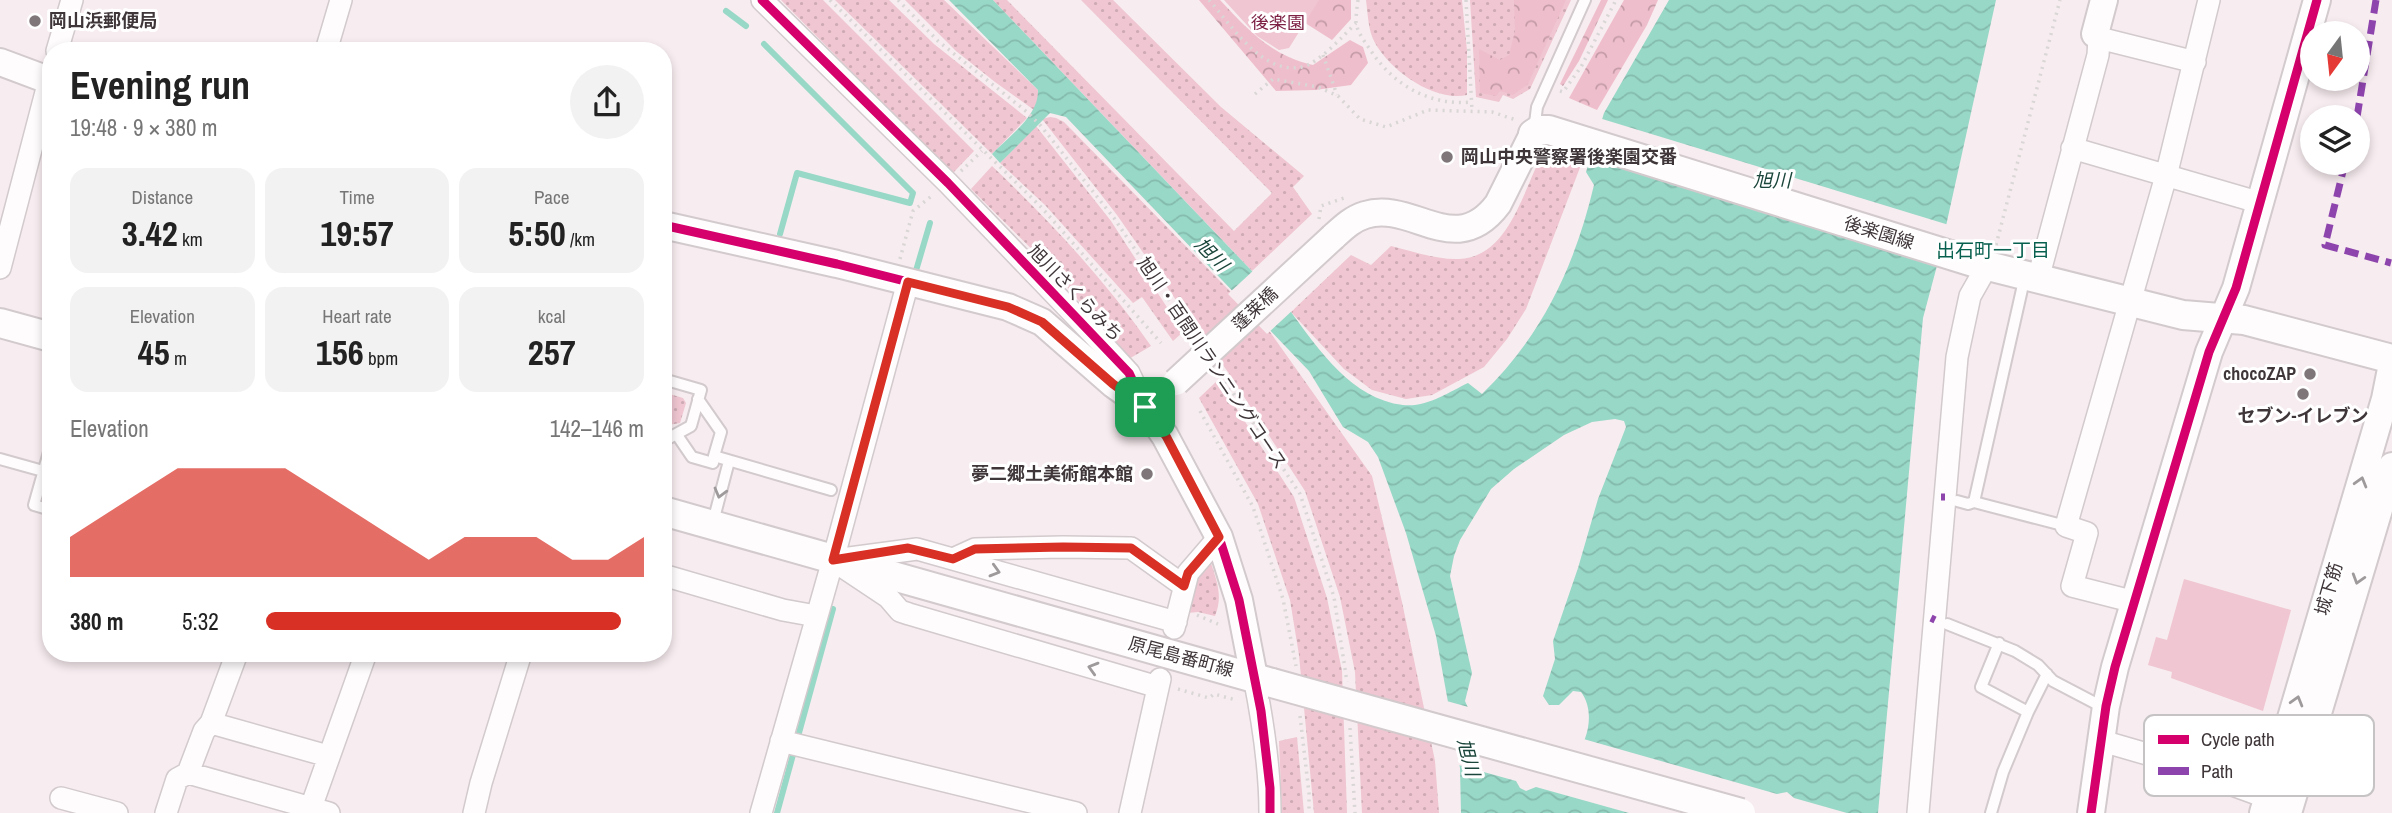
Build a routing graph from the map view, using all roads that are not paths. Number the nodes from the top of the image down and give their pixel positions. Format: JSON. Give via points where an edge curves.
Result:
{"nodes":[{"id":1,"x":72,"y":0,"type":"edge"},
{"id":2,"x":341,"y":0,"type":"edge"},
{"id":3,"x":762,"y":0,"type":"edge"},
{"id":4,"x":1585,"y":0,"type":"edge"},
{"id":5,"x":2104,"y":0,"type":"edge"},
{"id":6,"x":2209,"y":0,"type":"edge"},
{"id":7,"x":2317,"y":0,"type":"edge"},
{"id":8,"x":2097,"y":36,"type":"junction"},
{"id":9,"x":60,"y":42,"type":"edge"},
{"id":10,"x":329,"y":42,"type":"edge"},
{"id":11,"x":0,"y":62,"type":"edge"},
{"id":12,"x":2195,"y":62,"type":"junction"},
{"id":13,"x":42,"y":75,"type":"edge"},
{"id":14,"x":42,"y":108,"type":"edge"},
{"id":15,"x":1545,"y":133,"type":"junction"},
{"id":16,"x":2072,"y":148,"type":"junction"},
{"id":17,"x":2166,"y":176,"type":"junction"},
{"id":18,"x":2261,"y":203,"type":"junction"},
{"id":19,"x":672,"y":227,"type":"edge"},
{"id":20,"x":1986,"y":258,"type":"junction"},
{"id":21,"x":0,"y":268,"type":"edge"},
{"id":22,"x":2032,"y":277,"type":"junction"},
{"id":23,"x":901,"y":280,"type":"junction"},
{"id":24,"x":2131,"y":302,"type":"junction"},
{"id":25,"x":2223,"y":318,"type":"junction"},
{"id":26,"x":0,"y":323,"type":"edge"},
{"id":27,"x":42,"y":335,"type":"edge"},
{"id":28,"x":2392,"y":362,"type":"edge"},
{"id":29,"x":672,"y":382,"type":"edge"},
{"id":30,"x":698,"y":399,"type":"junction"},
{"id":31,"x":1145,"y":407,"type":"junction"},
{"id":32,"x":677,"y":435,"type":"junction"},
{"id":33,"x":672,"y":437,"type":"edge"},
{"id":34,"x":714,"y":456,"type":"junction"},
{"id":35,"x":0,"y":459,"type":"edge"},
{"id":36,"x":729,"y":461,"type":"junction"},
{"id":37,"x":2392,"y":466,"type":"edge"},
{"id":38,"x":42,"y":471,"type":"edge"},
{"id":39,"x":42,"y":475,"type":"edge"},
{"id":40,"x":831,"y":490,"type":"dead end"},
{"id":41,"x":1951,"y":499,"type":"junction"},
{"id":42,"x":1974,"y":502,"type":"junction"},
{"id":43,"x":42,"y":507,"type":"edge"},
{"id":44,"x":672,"y":514,"type":"edge"},
{"id":45,"x":712,"y":525,"type":"junction"},
{"id":46,"x":2066,"y":526,"type":"junction"},
{"id":47,"x":1219,"y":537,"type":"junction"},
{"id":48,"x":953,"y":559,"type":"junction"},
{"id":49,"x":833,"y":560,"type":"junction"},
{"id":50,"x":672,"y":578,"type":"edge"},
{"id":51,"x":1184,"y":586,"type":"junction"},
{"id":52,"x":2134,"y":602,"type":"junction"},
{"id":53,"x":816,"y":616,"type":"junction"},
{"id":54,"x":1940,"y":621,"type":"junction"},
{"id":55,"x":1999,"y":643,"type":"junction"},
{"id":56,"x":234,"y":662,"type":"edge"},
{"id":57,"x":363,"y":662,"type":"edge"},
{"id":58,"x":518,"y":662,"type":"edge"},
{"id":59,"x":2047,"y":674,"type":"junction"},
{"id":60,"x":1274,"y":677,"type":"junction"},
{"id":61,"x":2106,"y":706,"type":"junction"},
{"id":62,"x":2028,"y":712,"type":"junction"},
{"id":63,"x":2298,"y":715,"type":"edge"},
{"id":64,"x":2305,"y":715,"type":"edge"},
{"id":65,"x":211,"y":723,"type":"junction"},
{"id":66,"x":2102,"y":741,"type":"junction"},
{"id":67,"x":791,"y":743,"type":"junction"},
{"id":68,"x":2144,"y":753,"type":"edge"},
{"id":69,"x":328,"y":756,"type":"junction"},
{"id":70,"x":188,"y":773,"type":"junction"},
{"id":71,"x":2245,"y":796,"type":"edge"},
{"id":72,"x":61,"y":798,"type":"dead end"},
{"id":73,"x":2273,"y":808,"type":"edge"},
{"id":74,"x":316,"y":811,"type":"edge"},
{"id":75,"x":117,"y":813,"type":"edge"},
{"id":76,"x":166,"y":813,"type":"edge"},
{"id":77,"x":474,"y":813,"type":"edge"},
{"id":78,"x":761,"y":813,"type":"edge"},
{"id":79,"x":1076,"y":813,"type":"edge"},
{"id":80,"x":1130,"y":813,"type":"edge"},
{"id":81,"x":1270,"y":813,"type":"edge"},
{"id":82,"x":1741,"y":813,"type":"edge"},
{"id":83,"x":1918,"y":813,"type":"edge"},
{"id":84,"x":1991,"y":813,"type":"edge"},
{"id":85,"x":2091,"y":813,"type":"edge"}],
"edges":[{"from":1,"to":9,"type":"street"},
{"from":2,"to":10,"type":"street"},
{"from":3,"to":31,"type":"street","name":"旭川さくらみち","via":[[948,183],[1129,373]]},
{"from":4,"to":15,"type":"lane","via":[[1537,107]]},
{"from":5,"to":8,"type":"street"},
{"from":6,"to":12,"type":"street"},
{"from":7,"to":18,"type":"street"},
{"from":8,"to":12,"type":"street"},
{"from":8,"to":16,"type":"street","via":[[2098,55]]},
{"from":11,"to":13,"type":"street"},
{"from":12,"to":17,"type":"street"},
{"from":14,"to":21,"type":"street"},
{"from":15,"to":20,"type":"main road","name":"後楽園線"},
{"from":15,"to":31,"type":"street","name":"蓬莱橋","bridge":true,"via":[[1492,212],[1477,223],[1447,229],[1389,214],[1356,219]]},
{"from":16,"to":17,"type":"street"},
{"from":16,"to":22,"type":"street"},
{"from":17,"to":18,"type":"street"},
{"from":17,"to":24,"type":"street"},
{"from":18,"to":25,"type":"street"},
{"from":19,"to":23,"type":"street"},
{"from":20,"to":22,"type":"main road","name":"後楽園線"},
{"from":20,"to":41,"type":"street","via":[[1970,296],[1957,356]]},
{"from":22,"to":24,"type":"main road","name":"後楽園線"},
{"from":22,"to":42,"type":"lane"},
{"from":23,"to":31,"type":"street","via":[[1008,307],[1042,322]]},
{"from":23,"to":49,"type":"street"},
{"from":24,"to":25,"type":"main road","name":"後楽園線","via":[[2183,315]]},
{"from":24,"to":46,"type":"street"},
{"from":25,"to":28,"type":"main road","name":"後楽園線"},
{"from":25,"to":52,"type":"street"},
{"from":26,"to":27,"type":"main road"},
{"from":63,"to":28,"type":"street","name":"城下筋","one_way":true},
{"from":29,"to":30,"type":"lane","via":[[701,390]]},
{"from":30,"to":32,"type":"lane","via":[[691,426]]},
{"from":30,"to":34,"type":"lane","via":[[721,432]]},
{"from":31,"to":47,"type":"street","name":"旭川さくらみち","via":[[1166,436]]},
{"from":32,"to":33,"type":"lane"},
{"from":32,"to":34,"type":"lane","via":[[692,457],[713,463]]},
{"from":34,"to":36,"type":"lane"},
{"from":35,"to":38,"type":"lane"},
{"from":36,"to":40,"type":"lane"},
{"from":36,"to":45,"type":"lane","one_way":true},
{"from":37,"to":64,"type":"street","name":"城下筋","one_way":true},
{"from":39,"to":43,"type":"lane","via":[[34,505]]},
{"from":41,"to":42,"type":"lane"},
{"from":41,"to":54,"type":"street"},
{"from":42,"to":46,"type":"lane"},
{"from":44,"to":45,"type":"main road","name":"原尾島番町線"},
{"from":45,"to":49,"type":"main road","name":"原尾島番町線"},
{"from":46,"to":52,"type":"street","via":[[2087,533],[2072,586]]},
{"from":47,"to":51,"type":"street","via":[[1188,573]]},
{"from":47,"to":60,"type":"street","name":"旭川さくらみち","via":[[1239,600]]},
{"from":48,"to":49,"type":"street","via":[[908,548]]},
{"from":48,"to":51,"type":"street","via":[[975,549],[1131,548]]},
{"from":48,"to":51,"type":"street","one_way":true,"via":[[1182,621]]},
{"from":49,"to":53,"type":"street"},
{"from":49,"to":60,"type":"main road","name":"原尾島番町線"},
{"from":80,"to":49,"type":"street","one_way":true,"via":[[1159,683],[900,611],[888,597]]},
{"from":50,"to":53,"type":"street"},
{"from":52,"to":61,"type":"street"},
{"from":53,"to":67,"type":"street"},
{"from":54,"to":55,"type":"lane"},
{"from":54,"to":83,"type":"street"},
{"from":55,"to":59,"type":"lane"},
{"from":55,"to":62,"type":"lane","via":[[1981,687]]},
{"from":56,"to":65,"type":"street"},
{"from":57,"to":69,"type":"street"},
{"from":58,"to":77,"type":"street"},
{"from":59,"to":61,"type":"lane"},
{"from":59,"to":62,"type":"lane"},
{"from":60,"to":81,"type":"street","via":[[1265,737]]},
{"from":60,"to":82,"type":"main road","name":"原尾島番町線","bridge":true},
{"from":61,"to":66,"type":"street"},
{"from":62,"to":84,"type":"lane"},
{"from":65,"to":69,"type":"street"},
{"from":65,"to":70,"type":"street"},
{"from":66,"to":68,"type":"street"},
{"from":66,"to":85,"type":"street"},
{"from":67,"to":78,"type":"street"},
{"from":67,"to":79,"type":"street"},
{"from":69,"to":74,"type":"street"},
{"from":70,"to":74,"type":"street"},
{"from":70,"to":76,"type":"street","via":[[177,779]]},
{"from":71,"to":73,"type":"street"},
{"from":72,"to":75,"type":"street"}]}
